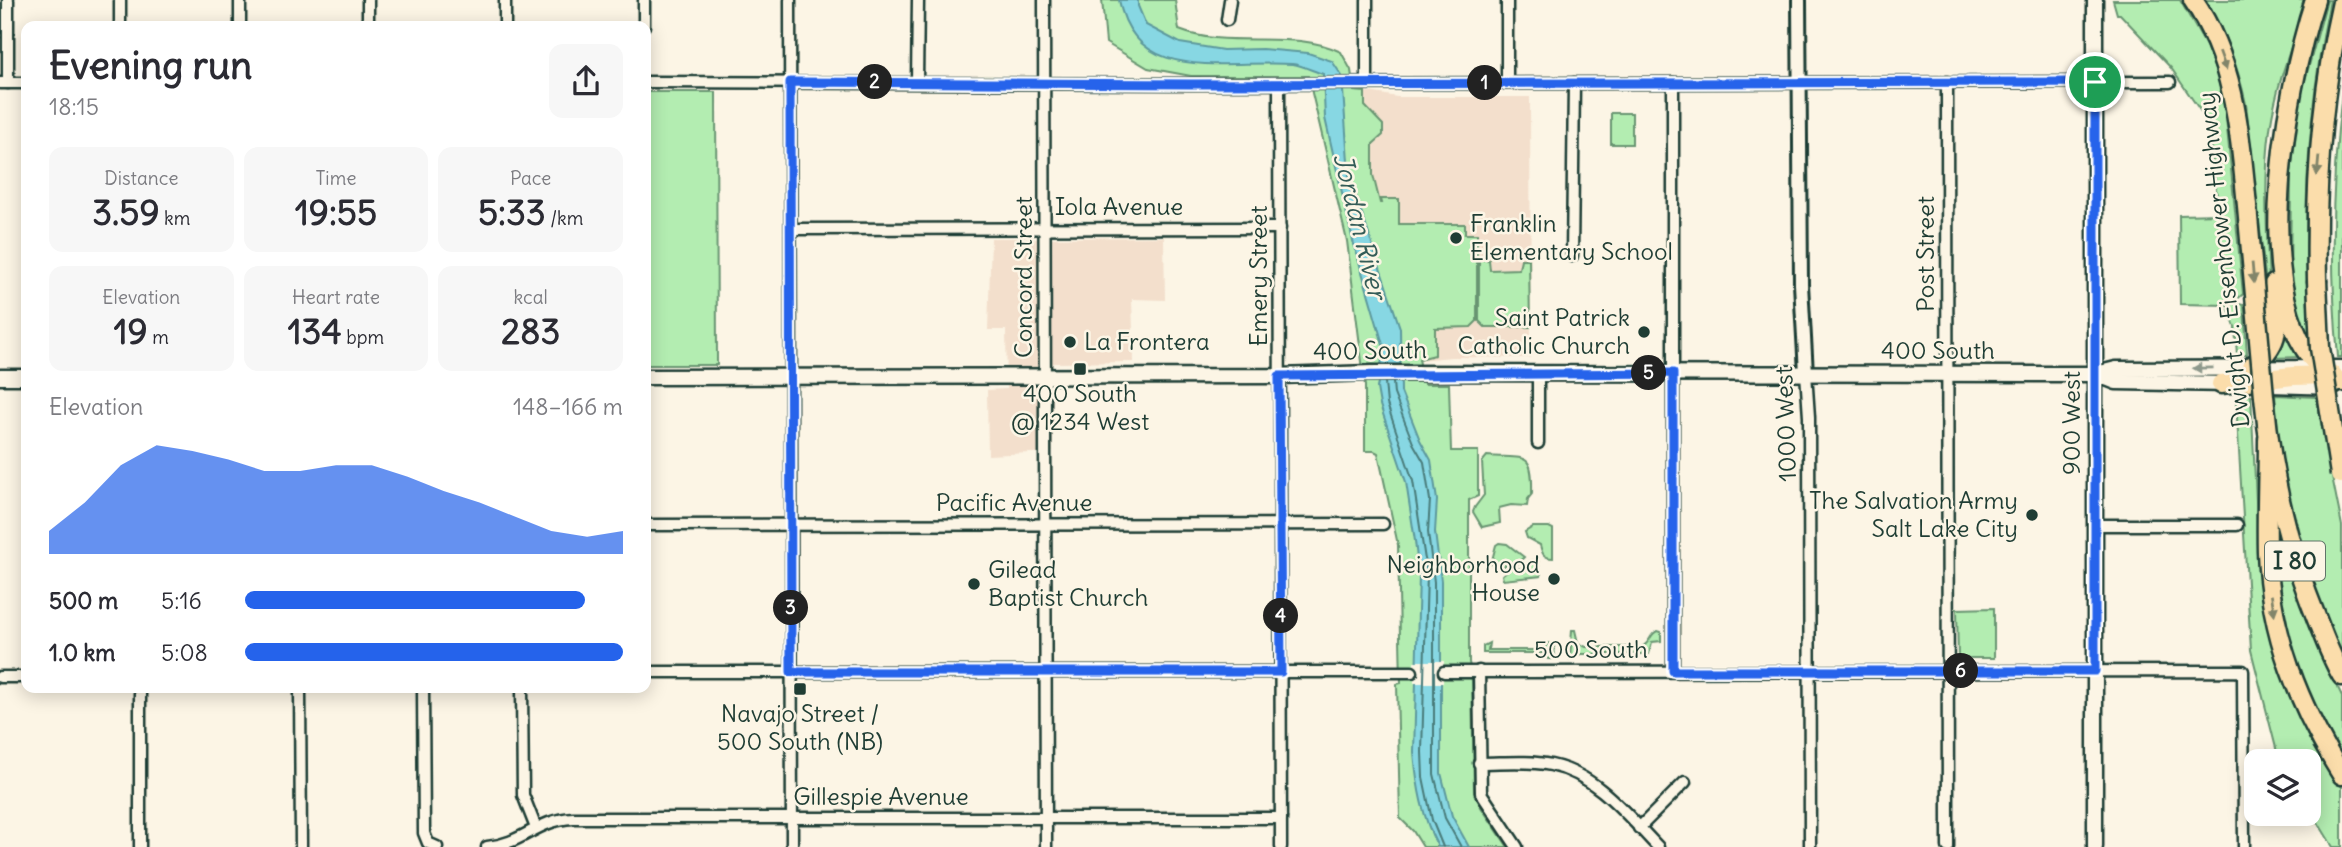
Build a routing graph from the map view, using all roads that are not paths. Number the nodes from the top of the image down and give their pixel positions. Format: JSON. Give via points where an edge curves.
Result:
{"nodes":[{"id":1,"x":8,"y":0,"type":"edge"},
{"id":2,"x":120,"y":0,"type":"edge"},
{"id":3,"x":240,"y":0,"type":"edge"},
{"id":4,"x":368,"y":0,"type":"edge"},
{"id":5,"x":505,"y":0,"type":"edge"},
{"id":6,"x":644,"y":0,"type":"edge"},
{"id":7,"x":790,"y":0,"type":"edge"},
{"id":8,"x":918,"y":0,"type":"edge"},
{"id":9,"x":1044,"y":0,"type":"edge"},
{"id":10,"x":1230,"y":0,"type":"edge"},
{"id":11,"x":1367,"y":0,"type":"edge"},
{"id":12,"x":1507,"y":0,"type":"edge"},
{"id":13,"x":1799,"y":0,"type":"edge"},
{"id":14,"x":2095,"y":0,"type":"edge"},
{"id":15,"x":2193,"y":0,"type":"edge"},
{"id":16,"x":2315,"y":0,"type":"edge"},
{"id":17,"x":2342,"y":2,"type":"edge"},
{"id":18,"x":1227,"y":19,"type":"dead end"},
{"id":19,"x":120,"y":21,"type":"edge"},
{"id":20,"x":240,"y":21,"type":"edge"},
{"id":21,"x":368,"y":21,"type":"edge"},
{"id":22,"x":505,"y":21,"type":"edge"},
{"id":23,"x":644,"y":21,"type":"edge"},
{"id":24,"x":651,"y":82,"type":"edge"},
{"id":25,"x":790,"y":82,"type":"junction"},
{"id":26,"x":918,"y":82,"type":"junction"},
{"id":27,"x":1045,"y":82,"type":"junction"},
{"id":28,"x":1800,"y":82,"type":"junction"},
{"id":29,"x":1947,"y":82,"type":"junction"},
{"id":30,"x":2095,"y":82,"type":"junction"},
{"id":31,"x":2169,"y":82,"type":"dead end"},
{"id":32,"x":4,"y":83,"type":"edge"},
{"id":33,"x":1367,"y":83,"type":"junction"},
{"id":34,"x":1507,"y":83,"type":"junction"},
{"id":35,"x":1574,"y":83,"type":"junction"},
{"id":36,"x":1673,"y":83,"type":"junction"},
{"id":37,"x":1279,"y":84,"type":"junction"},
{"id":38,"x":1280,"y":228,"type":"junction"},
{"id":39,"x":791,"y":229,"type":"junction"},
{"id":40,"x":1045,"y":229,"type":"junction"},
{"id":41,"x":2279,"y":253,"type":"junction"},
{"id":42,"x":1573,"y":256,"type":"dead end"},
{"id":43,"x":2251,"y":367,"type":"junction"},
{"id":44,"x":1538,"y":373,"type":"junction"},
{"id":45,"x":1673,"y":373,"type":"junction"},
{"id":46,"x":1806,"y":373,"type":"junction"},
{"id":47,"x":1948,"y":373,"type":"junction"},
{"id":48,"x":2096,"y":374,"type":"junction"},
{"id":49,"x":2338,"y":374,"type":"edge"},
{"id":50,"x":1045,"y":376,"type":"junction"},
{"id":51,"x":1279,"y":376,"type":"junction"},
{"id":52,"x":0,"y":377,"type":"edge"},
{"id":53,"x":21,"y":377,"type":"edge"},
{"id":54,"x":651,"y":377,"type":"edge"},
{"id":55,"x":791,"y":377,"type":"junction"},
{"id":56,"x":2221,"y":384,"type":"joint"},
{"id":57,"x":2268,"y":439,"type":"junction"},
{"id":58,"x":1538,"y":443,"type":"dead end"},
{"id":59,"x":2341,"y":478,"type":"edge"},
{"id":60,"x":1045,"y":524,"type":"junction"},
{"id":61,"x":1280,"y":524,"type":"junction"},
{"id":62,"x":1382,"y":524,"type":"dead end"},
{"id":63,"x":651,"y":525,"type":"edge"},
{"id":64,"x":791,"y":525,"type":"junction"},
{"id":65,"x":2095,"y":525,"type":"junction"},
{"id":66,"x":2237,"y":525,"type":"dead end"},
{"id":67,"x":1444,"y":671,"type":"dead end"},
{"id":68,"x":1479,"y":671,"type":"junction"},
{"id":69,"x":1673,"y":671,"type":"junction"},
{"id":70,"x":1810,"y":671,"type":"junction"},
{"id":71,"x":1948,"y":671,"type":"junction"},
{"id":72,"x":2095,"y":671,"type":"junction"},
{"id":73,"x":791,"y":672,"type":"junction"},
{"id":74,"x":1045,"y":672,"type":"junction"},
{"id":75,"x":1281,"y":672,"type":"junction"},
{"id":76,"x":1412,"y":672,"type":"dead end"},
{"id":77,"x":651,"y":673,"type":"edge"},
{"id":78,"x":2342,"y":676,"type":"edge"},
{"id":79,"x":0,"y":677,"type":"edge"},
{"id":80,"x":21,"y":677,"type":"edge"},
{"id":81,"x":140,"y":693,"type":"edge"},
{"id":82,"x":300,"y":693,"type":"edge"},
{"id":83,"x":423,"y":693,"type":"edge"},
{"id":84,"x":522,"y":693,"type":"edge"},
{"id":85,"x":1479,"y":763,"type":"junction"},
{"id":86,"x":2342,"y":774,"type":"edge"},
{"id":87,"x":1685,"y":782,"type":"dead end"},
{"id":88,"x":792,"y":818,"type":"junction"},
{"id":89,"x":1045,"y":818,"type":"junction"},
{"id":90,"x":1281,"y":818,"type":"junction"},
{"id":91,"x":536,"y":828,"type":"junction"},
{"id":92,"x":1639,"y":828,"type":"junction"},
{"id":93,"x":432,"y":845,"type":"edge"},
{"id":94,"x":140,"y":847,"type":"edge"},
{"id":95,"x":301,"y":847,"type":"edge"},
{"id":96,"x":487,"y":847,"type":"edge"},
{"id":97,"x":792,"y":847,"type":"edge"},
{"id":98,"x":1045,"y":847,"type":"edge"},
{"id":99,"x":1281,"y":847,"type":"edge"},
{"id":100,"x":1517,"y":847,"type":"edge"},
{"id":101,"x":1658,"y":847,"type":"edge"},
{"id":102,"x":1810,"y":847,"type":"edge"},
{"id":103,"x":1948,"y":847,"type":"edge"},
{"id":104,"x":2095,"y":847,"type":"edge"},
{"id":105,"x":2244,"y":847,"type":"edge"}],
"edges":[{"from":1,"to":32,"type":"street"},
{"from":2,"to":19,"type":"street"},
{"from":3,"to":20,"type":"street"},
{"from":4,"to":21,"type":"street"},
{"from":5,"to":22,"type":"street"},
{"from":6,"to":23,"type":"street"},
{"from":7,"to":25,"type":"street"},
{"from":8,"to":26,"type":"street"},
{"from":9,"to":27,"type":"street","name":"Concord Street"},
{"from":10,"to":18,"type":"street"},
{"from":11,"to":33,"type":"street"},
{"from":12,"to":34,"type":"street"},
{"from":13,"to":28,"type":"street","name":"1000 West"},
{"from":14,"to":30,"type":"main road","name":"900 West"},
{"from":15,"to":57,"type":"highway","name":"Dwight D. Eisenhower Highway","number":"I 80","one_way":true,"bridge":true,"via":[[2208,24],[2238,115]]},
{"from":16,"to":41,"type":"highway","via":[[2280,160]]},
{"from":17,"to":59,"type":"highway","one_way":true,"bridge":true,"via":[[2332,45],[2317,181],[2320,348]]},
{"from":24,"to":25,"type":"street"},
{"from":25,"to":26,"type":"street"},
{"from":25,"to":39,"type":"street"},
{"from":26,"to":27,"type":"street"},
{"from":27,"to":37,"type":"street"},
{"from":27,"to":40,"type":"street","name":"Concord Street"},
{"from":28,"to":29,"type":"street"},
{"from":28,"to":36,"type":"street"},
{"from":28,"to":46,"type":"street","name":"1000 West"},
{"from":29,"to":30,"type":"street"},
{"from":29,"to":47,"type":"street","name":"Post Street"},
{"from":30,"to":31,"type":"street"},
{"from":30,"to":48,"type":"main road","name":"900 West"},
{"from":33,"to":34,"type":"street"},
{"from":33,"to":37,"type":"street"},
{"from":34,"to":35,"type":"street"},
{"from":35,"to":36,"type":"street"},
{"from":35,"to":42,"type":"street"},
{"from":36,"to":45,"type":"street"},
{"from":37,"to":38,"type":"street","name":"Emery Street"},
{"from":38,"to":40,"type":"street","name":"Iola Avenue"},
{"from":38,"to":51,"type":"street","name":"Emery Street"},
{"from":39,"to":40,"type":"street","name":"Iola Avenue"},
{"from":39,"to":55,"type":"street"},
{"from":40,"to":50,"type":"street","name":"Concord Street"},
{"from":41,"to":43,"type":"highway","via":[[2273,277],[2275,340]]},
{"from":41,"to":49,"type":"highway","via":[[2288,306],[2309,354]]},
{"from":43,"to":48,"type":"main road","name":"400 South","one_way":true,"via":[[2116,369]]},
{"from":43,"to":49,"type":"main road","name":"400 South"},
{"from":44,"to":45,"type":"main road","name":"400 South"},
{"from":44,"to":51,"type":"main road","name":"400 South"},
{"from":44,"to":58,"type":"street"},
{"from":45,"to":46,"type":"main road","name":"400 South"},
{"from":45,"to":69,"type":"street"},
{"from":46,"to":47,"type":"main road","name":"400 South"},
{"from":46,"to":70,"type":"street","name":"1000 West"},
{"from":47,"to":48,"type":"main road","name":"400 South"},
{"from":47,"to":71,"type":"street","name":"Post Street"},
{"from":48,"to":56,"type":"main road","name":"400 South","via":[[2116,382]]},
{"from":48,"to":65,"type":"main road","name":"900 West"},
{"from":49,"to":56,"type":"highway"},
{"from":50,"to":51,"type":"main road","name":"400 South"},
{"from":50,"to":55,"type":"main road","name":"400 South"},
{"from":50,"to":60,"type":"street","name":"Concord Street"},
{"from":51,"to":61,"type":"street","name":"Emery Street"},
{"from":52,"to":53,"type":"main road"},
{"from":54,"to":55,"type":"main road","name":"400 South"},
{"from":55,"to":64,"type":"street"},
{"from":57,"to":78,"type":"highway","number":"I 80","via":[[2294,559]]},
{"from":57,"to":86,"type":"highway","one_way":true,"via":[[2267,554],[2276,624],[2293,683]]},
{"from":60,"to":61,"type":"street","name":"Pacific Avenue"},
{"from":60,"to":64,"type":"street","name":"Pacific Avenue"},
{"from":60,"to":74,"type":"street","name":"Concord Street"},
{"from":61,"to":62,"type":"street","name":"Pacific Avenue"},
{"from":61,"to":75,"type":"street","name":"Emery Street"},
{"from":63,"to":64,"type":"street","name":"Pacific Avenue"},
{"from":64,"to":73,"type":"street"},
{"from":65,"to":66,"type":"street"},
{"from":65,"to":72,"type":"main road","name":"900 West"},
{"from":67,"to":68,"type":"street","name":"500 South"},
{"from":68,"to":69,"type":"street","name":"500 South"},
{"from":68,"to":85,"type":"street"},
{"from":69,"to":70,"type":"street","name":"500 South"},
{"from":70,"to":71,"type":"street","name":"500 South"},
{"from":70,"to":102,"type":"street","name":"1000 West"},
{"from":71,"to":72,"type":"street","name":"500 South"},
{"from":71,"to":103,"type":"street","name":"Post Street"},
{"from":72,"to":104,"type":"main road","name":"900 West"},
{"from":72,"to":105,"type":"street","name":"500 South","via":[[2243,671]]},
{"from":73,"to":74,"type":"street"},
{"from":73,"to":77,"type":"street"},
{"from":73,"to":88,"type":"street"},
{"from":74,"to":75,"type":"street"},
{"from":74,"to":89,"type":"street","name":"Concord Street"},
{"from":75,"to":76,"type":"street"},
{"from":75,"to":90,"type":"street","name":"Emery Street"},
{"from":79,"to":80,"type":"street"},
{"from":81,"to":94,"type":"street"},
{"from":82,"to":95,"type":"street"},
{"from":83,"to":93,"type":"street","via":[[424,833]]},
{"from":84,"to":91,"type":"street","via":[[523,795]]},
{"from":85,"to":92,"type":"street","via":[[1540,763],[1571,771],[1598,787]]},
{"from":85,"to":100,"type":"street","via":[[1483,797]]},
{"from":87,"to":92,"type":"street"},
{"from":88,"to":89,"type":"street","name":"Gillespie Avenue"},
{"from":88,"to":91,"type":"street","name":"Gillespie Avenue","via":[[573,818],[552,820]]},
{"from":88,"to":97,"type":"street"},
{"from":89,"to":90,"type":"street","name":"Gillespie Avenue"},
{"from":89,"to":98,"type":"street","name":"Concord Street"},
{"from":90,"to":99,"type":"street","name":"Emery Street"},
{"from":91,"to":96,"type":"street","name":"Gillespie Avenue","via":[[514,842]]},
{"from":92,"to":101,"type":"street"}]}
